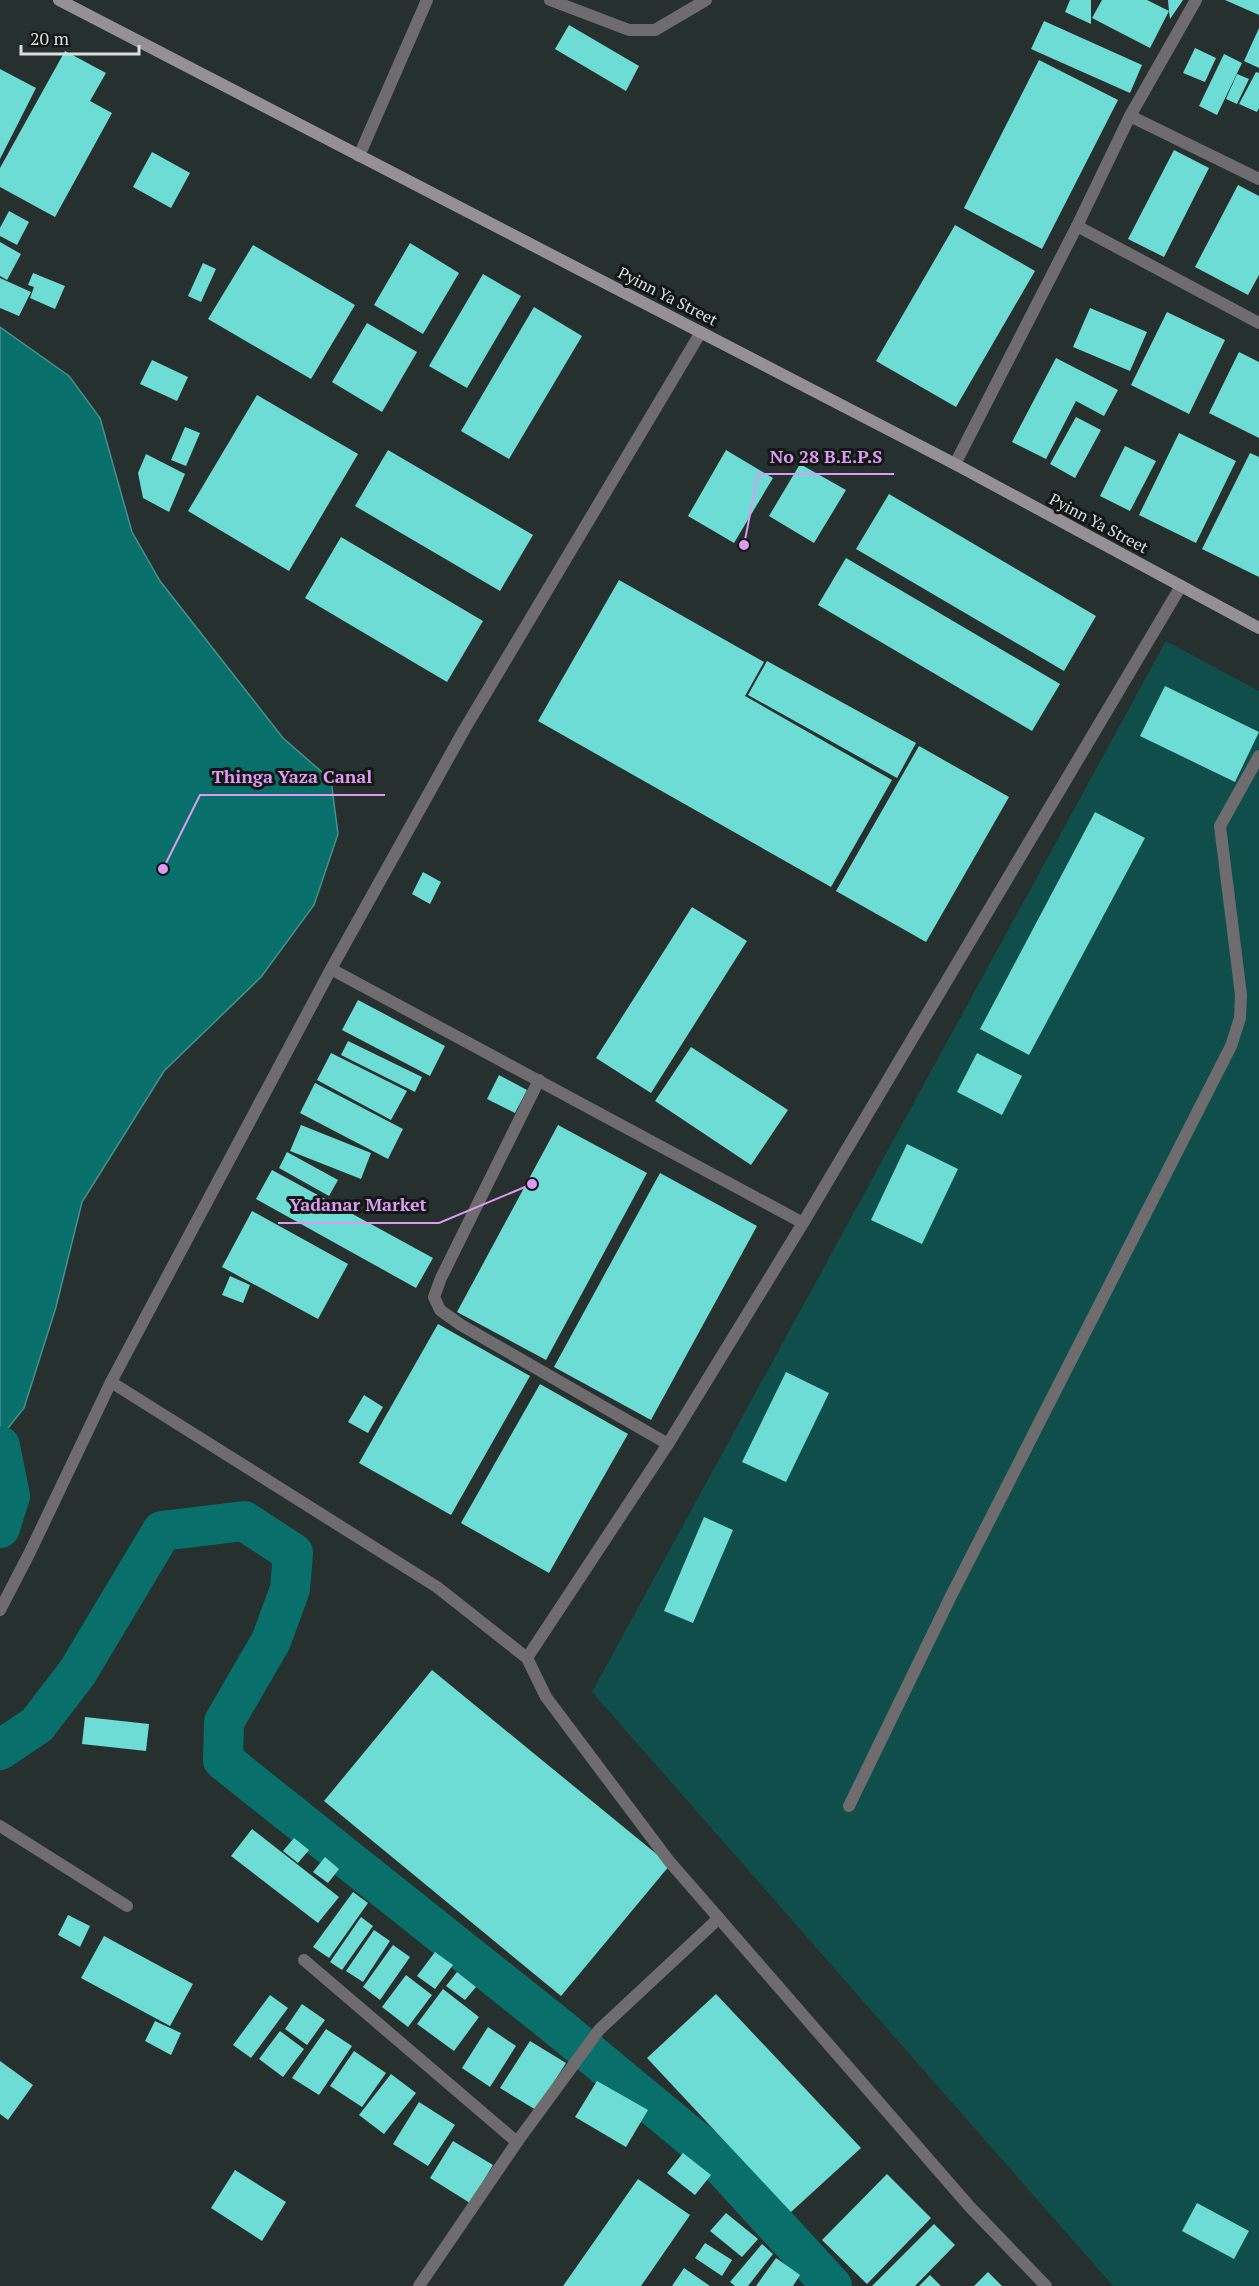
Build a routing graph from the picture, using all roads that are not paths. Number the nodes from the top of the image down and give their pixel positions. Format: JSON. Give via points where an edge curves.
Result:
{"nodes":[{"id":1,"x":59,"y":0,"type":"edge"},
{"id":2,"x":427,"y":0,"type":"edge"},
{"id":3,"x":550,"y":0,"type":"edge"},
{"id":4,"x":706,"y":0,"type":"edge"},
{"id":5,"x":1196,"y":0,"type":"edge"},
{"id":6,"x":1130,"y":116,"type":"junction"},
{"id":7,"x":359,"y":156,"type":"junction"},
{"id":8,"x":1259,"y":179,"type":"edge"},
{"id":9,"x":1077,"y":226,"type":"junction"},
{"id":10,"x":1259,"y":324,"type":"edge"},
{"id":11,"x":701,"y":332,"type":"junction"},
{"id":12,"x":955,"y":464,"type":"junction"},
{"id":13,"x":1181,"y":586,"type":"junction"},
{"id":14,"x":1259,"y":628,"type":"edge"},
{"id":15,"x":1259,"y":756,"type":"edge"},
{"id":16,"x":331,"y":969,"type":"junction"},
{"id":17,"x":539,"y":1080,"type":"junction"},
{"id":18,"x":803,"y":1223,"type":"junction"},
{"id":19,"x":111,"y":1382,"type":"junction"},
{"id":20,"x":668,"y":1444,"type":"junction"},
{"id":21,"x":0,"y":1610,"type":"edge"},
{"id":22,"x":526,"y":1658,"type":"junction"},
{"id":23,"x":849,"y":1806,"type":"dead end"},
{"id":24,"x":0,"y":1826,"type":"edge"},
{"id":25,"x":127,"y":1906,"type":"dead end"},
{"id":26,"x":719,"y":1918,"type":"junction"},
{"id":27,"x":304,"y":1960,"type":"dead end"},
{"id":28,"x":517,"y":2142,"type":"junction"},
{"id":29,"x":419,"y":2286,"type":"edge"},
{"id":30,"x":1046,"y":2286,"type":"edge"}],
"edges":[{"from":1,"to":7,"type":"main road","name":"Pyinn Ya Street"},
{"from":2,"to":7,"type":"street"},
{"from":3,"to":4,"type":"street","via":[[629,30],[655,30]]},
{"from":5,"to":6,"type":"street"},
{"from":6,"to":8,"type":"street"},
{"from":6,"to":9,"type":"street"},
{"from":7,"to":11,"type":"main road","name":"Pyinn Ya Street"},
{"from":9,"to":10,"type":"street"},
{"from":9,"to":12,"type":"street"},
{"from":11,"to":12,"type":"main road","name":"Pyinn Ya Street"},
{"from":11,"to":16,"type":"street","via":[[464,730]]},
{"from":12,"to":13,"type":"main road","name":"Pyinn Ya Street"},
{"from":13,"to":14,"type":"main road","name":"Pyinn Ya Street"},
{"from":13,"to":18,"type":"street"},
{"from":15,"to":23,"type":"street","via":[[1220,826],[1241,995],[1240,1018],[1231,1046],[950,1598]]},
{"from":16,"to":17,"type":"street"},
{"from":16,"to":19,"type":"street"},
{"from":17,"to":18,"type":"street"},
{"from":17,"to":20,"type":"street","via":[[434,1297],[440,1311],[461,1325]]},
{"from":18,"to":20,"type":"street"},
{"from":19,"to":21,"type":"street"},
{"from":19,"to":22,"type":"street","via":[[437,1587]]},
{"from":20,"to":22,"type":"street"},
{"from":22,"to":26,"type":"street","via":[[546,1697],[592,1759]]},
{"from":24,"to":25,"type":"street"},
{"from":26,"to":28,"type":"street","via":[[598,2030]]},
{"from":26,"to":30,"type":"street","via":[[970,2207]]},
{"from":27,"to":28,"type":"street"},
{"from":28,"to":29,"type":"street"}]}
